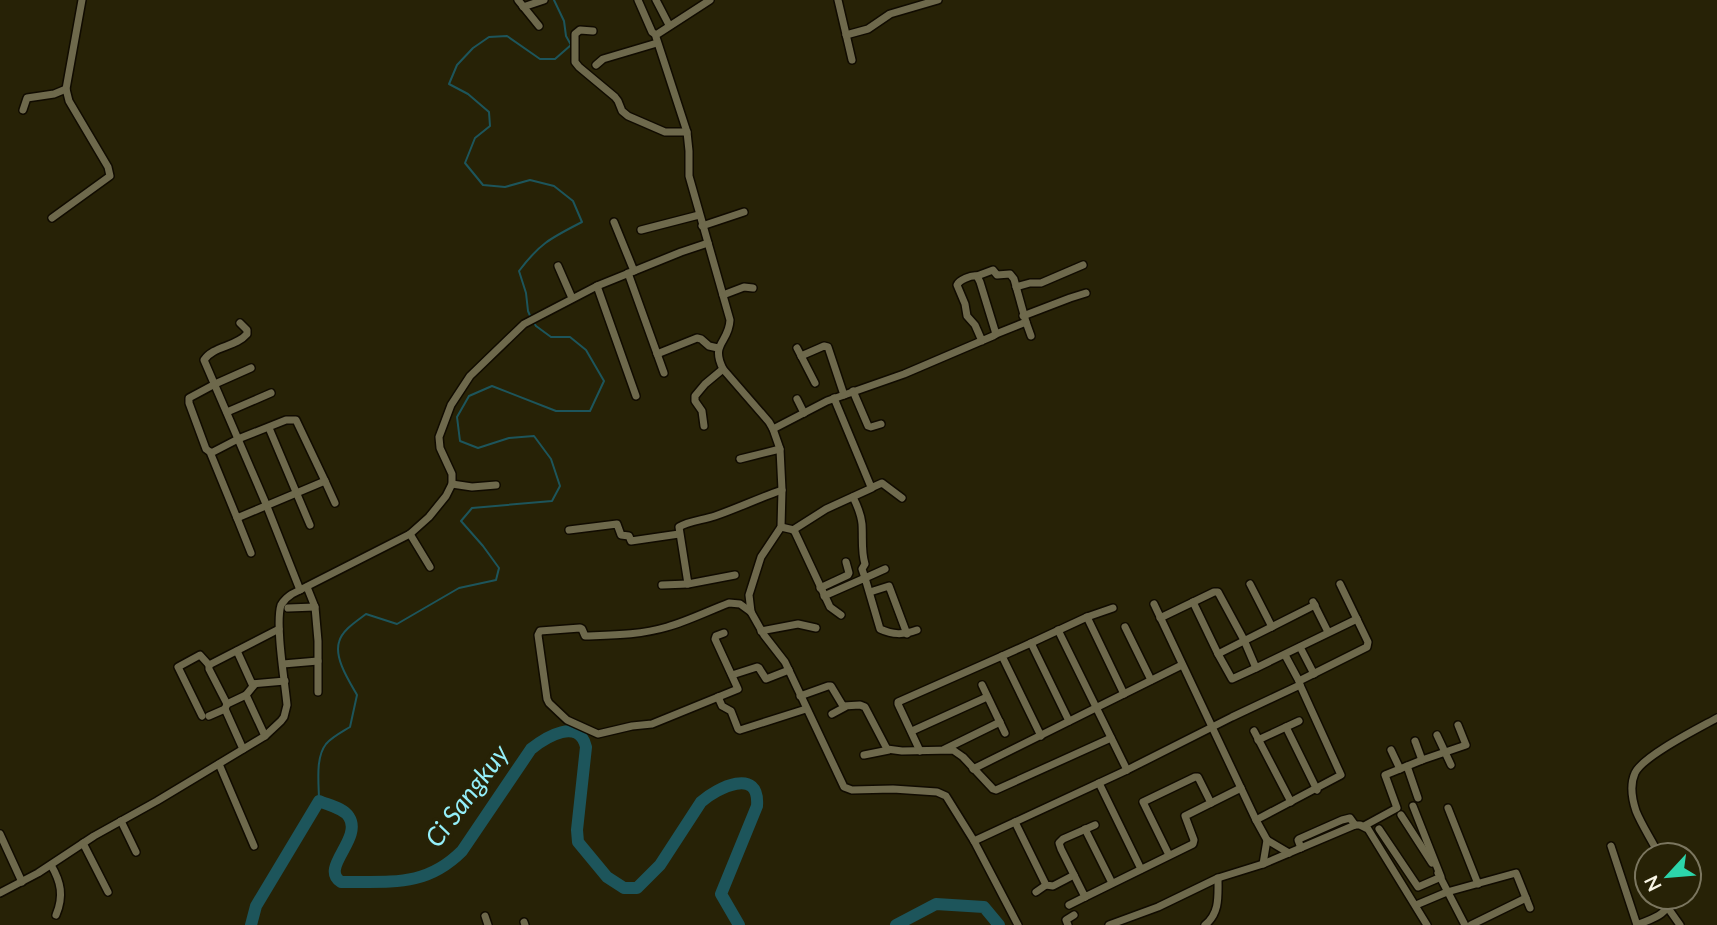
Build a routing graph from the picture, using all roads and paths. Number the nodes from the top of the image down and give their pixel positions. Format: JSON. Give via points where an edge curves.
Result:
{"nodes":[{"id":1,"x":82,"y":0,"type":"edge"},
{"id":2,"x":544,"y":0,"type":"edge"},
{"id":3,"x":638,"y":0,"type":"edge"},
{"id":4,"x":656,"y":0,"type":"edge"},
{"id":5,"x":710,"y":0,"type":"edge"},
{"id":6,"x":838,"y":0,"type":"edge"},
{"id":7,"x":938,"y":0,"type":"edge"},
{"id":8,"x":520,"y":3,"type":"edge"},
{"id":9,"x":669,"y":25,"type":"junction"},
{"id":10,"x":539,"y":26,"type":"dead end"},
{"id":11,"x":593,"y":32,"type":"dead end"},
{"id":12,"x":846,"y":35,"type":"junction"},
{"id":13,"x":656,"y":39,"type":"junction"},
{"id":14,"x":852,"y":60,"type":"dead end"},
{"id":15,"x":596,"y":65,"type":"dead end"},
{"id":16,"x":66,"y":89,"type":"junction"},
{"id":17,"x":23,"y":110,"type":"dead end"},
{"id":18,"x":687,"y":132,"type":"junction"},
{"id":19,"x":744,"y":212,"type":"dead end"},
{"id":20,"x":699,"y":215,"type":"junction"},
{"id":21,"x":52,"y":218,"type":"dead end"},
{"id":22,"x":614,"y":222,"type":"dead end"},
{"id":23,"x":702,"y":226,"type":"junction"},
{"id":24,"x":641,"y":230,"type":"dead end"},
{"id":25,"x":708,"y":243,"type":"junction"},
{"id":26,"x":1083,"y":265,"type":"dead end"},
{"id":27,"x":558,"y":266,"type":"dead end"},
{"id":28,"x":631,"y":272,"type":"junction"},
{"id":29,"x":977,"y":276,"type":"junction"},
{"id":30,"x":597,"y":286,"type":"junction"},
{"id":31,"x":753,"y":288,"type":"dead end"},
{"id":32,"x":1016,"y":288,"type":"junction"},
{"id":33,"x":1086,"y":293,"type":"dead end"},
{"id":34,"x":723,"y":295,"type":"junction"},
{"id":35,"x":572,"y":298,"type":"junction"},
{"id":36,"x":1025,"y":319,"type":"junction"},
{"id":37,"x":240,"y":323,"type":"dead end"},
{"id":38,"x":996,"y":334,"type":"junction"},
{"id":39,"x":1031,"y":336,"type":"dead end"},
{"id":40,"x":982,"y":341,"type":"junction"},
{"id":41,"x":797,"y":348,"type":"dead end"},
{"id":42,"x":718,"y":350,"type":"junction"},
{"id":43,"x":657,"y":354,"type":"junction"},
{"id":44,"x":801,"y":356,"type":"junction"},
{"id":45,"x":251,"y":368,"type":"dead end"},
{"id":46,"x":723,"y":369,"type":"junction"},
{"id":47,"x":664,"y":373,"type":"dead end"},
{"id":48,"x":815,"y":383,"type":"dead end"},
{"id":49,"x":215,"y":384,"type":"junction"},
{"id":50,"x":853,"y":391,"type":"junction"},
{"id":51,"x":271,"y":393,"type":"dead end"},
{"id":52,"x":844,"y":395,"type":"junction"},
{"id":53,"x":635,"y":396,"type":"dead end"},
{"id":54,"x":834,"y":398,"type":"junction"},
{"id":55,"x":797,"y":399,"type":"dead end"},
{"id":56,"x":227,"y":411,"type":"junction"},
{"id":57,"x":804,"y":413,"type":"junction"},
{"id":58,"x":881,"y":424,"type":"dead end"},
{"id":59,"x":704,"y":426,"type":"dead end"},
{"id":60,"x":269,"y":428,"type":"junction"},
{"id":61,"x":773,"y":429,"type":"junction"},
{"id":62,"x":238,"y":439,"type":"junction"},
{"id":63,"x":779,"y":449,"type":"junction"},
{"id":64,"x":210,"y":452,"type":"junction"},
{"id":65,"x":740,"y":459,"type":"dead end"},
{"id":66,"x":324,"y":481,"type":"junction"},
{"id":67,"x":452,"y":484,"type":"junction"},
{"id":68,"x":496,"y":485,"type":"dead end"},
{"id":69,"x":872,"y":488,"type":"junction"},
{"id":70,"x":782,"y":490,"type":"junction"},
{"id":71,"x":296,"y":493,"type":"junction"},
{"id":72,"x":853,"y":496,"type":"junction"},
{"id":73,"x":902,"y":498,"type":"dead end"},
{"id":74,"x":335,"y":503,"type":"dead end"},
{"id":75,"x":267,"y":504,"type":"junction"},
{"id":76,"x":237,"y":518,"type":"junction"},
{"id":77,"x":310,"y":525,"type":"dead end"},
{"id":78,"x":781,"y":527,"type":"junction"},
{"id":79,"x":569,"y":530,"type":"dead end"},
{"id":80,"x":793,"y":530,"type":"junction"},
{"id":81,"x":410,"y":534,"type":"junction"},
{"id":82,"x":679,"y":534,"type":"junction"},
{"id":83,"x":251,"y":553,"type":"dead end"},
{"id":84,"x":846,"y":562,"type":"dead end"},
{"id":85,"x":430,"y":567,"type":"dead end"},
{"id":86,"x":886,"y":569,"type":"dead end"},
{"id":87,"x":735,"y":575,"type":"dead end"},
{"id":88,"x":865,"y":578,"type":"junction"},
{"id":89,"x":688,"y":584,"type":"junction"},
{"id":90,"x":1250,"y":584,"type":"dead end"},
{"id":91,"x":1340,"y":584,"type":"dead end"},
{"id":92,"x":662,"y":586,"type":"dead end"},
{"id":93,"x":820,"y":588,"type":"junction"},
{"id":94,"x":303,"y":589,"type":"junction"},
{"id":95,"x":870,"y":592,"type":"junction"},
{"id":96,"x":824,"y":596,"type":"junction"},
{"id":97,"x":1193,"y":602,"type":"junction"},
{"id":98,"x":1154,"y":604,"type":"dead end"},
{"id":99,"x":315,"y":607,"type":"junction"},
{"id":100,"x":288,"y":608,"type":"dead end"},
{"id":101,"x":1113,"y":608,"type":"dead end"},
{"id":102,"x":751,"y":612,"type":"junction"},
{"id":103,"x":841,"y":615,"type":"dead end"},
{"id":104,"x":1087,"y":617,"type":"junction"},
{"id":105,"x":1160,"y":618,"type":"junction"},
{"id":106,"x":1357,"y":619,"type":"junction"},
{"id":107,"x":1272,"y":626,"type":"junction"},
{"id":108,"x":1125,"y":627,"type":"dead end"},
{"id":109,"x":816,"y":628,"type":"dead end"},
{"id":110,"x":279,"y":629,"type":"junction"},
{"id":111,"x":1058,"y":630,"type":"junction"},
{"id":112,"x":761,"y":631,"type":"junction"},
{"id":113,"x":917,"y":631,"type":"dead end"},
{"id":114,"x":1328,"y":632,"type":"junction"},
{"id":115,"x":724,"y":633,"type":"dead end"},
{"id":116,"x":907,"y":634,"type":"junction"},
{"id":117,"x":1244,"y":640,"type":"junction"},
{"id":118,"x":1031,"y":643,"type":"junction"},
{"id":119,"x":1300,"y":647,"type":"junction"},
{"id":120,"x":237,"y":651,"type":"junction"},
{"id":121,"x":1218,"y":654,"type":"junction"},
{"id":122,"x":1285,"y":655,"type":"junction"},
{"id":123,"x":1002,"y":656,"type":"junction"},
{"id":124,"x":318,"y":661,"type":"junction"},
{"id":125,"x":283,"y":664,"type":"junction"},
{"id":126,"x":1182,"y":665,"type":"junction"},
{"id":127,"x":209,"y":666,"type":"junction"},
{"id":128,"x":1256,"y":668,"type":"junction"},
{"id":129,"x":789,"y":670,"type":"junction"},
{"id":130,"x":1314,"y":674,"type":"junction"},
{"id":131,"x":732,"y":675,"type":"junction"},
{"id":132,"x":1151,"y":680,"type":"junction"},
{"id":133,"x":285,"y":681,"type":"junction"},
{"id":134,"x":1300,"y":683,"type":"junction"},
{"id":135,"x":255,"y":684,"type":"junction"},
{"id":136,"x":982,"y":685,"type":"dead end"},
{"id":137,"x":318,"y":692,"type":"dead end"},
{"id":138,"x":1124,"y":694,"type":"junction"},
{"id":139,"x":246,"y":695,"type":"junction"},
{"id":140,"x":800,"y":696,"type":"junction"},
{"id":141,"x":718,"y":697,"type":"junction"},
{"id":142,"x":987,"y":697,"type":"junction"},
{"id":143,"x":226,"y":706,"type":"junction"},
{"id":144,"x":845,"y":707,"type":"junction"},
{"id":145,"x":1096,"y":708,"type":"junction"},
{"id":146,"x":806,"y":709,"type":"junction"},
{"id":147,"x":832,"y":714,"type":"dead end"},
{"id":148,"x":1717,"y":718,"type":"edge"},
{"id":149,"x":1299,"y":721,"type":"dead end"},
{"id":150,"x":1000,"y":722,"type":"junction"},
{"id":151,"x":1069,"y":722,"type":"junction"},
{"id":152,"x":1458,"y":725,"type":"dead end"},
{"id":153,"x":1212,"y":727,"type":"junction"},
{"id":154,"x":1286,"y":727,"type":"junction"},
{"id":155,"x":912,"y":731,"type":"junction"},
{"id":156,"x":1254,"y":732,"type":"dead end"},
{"id":157,"x":1005,"y":733,"type":"dead end"},
{"id":158,"x":1437,"y":735,"type":"dead end"},
{"id":159,"x":265,"y":736,"type":"junction"},
{"id":160,"x":1041,"y":736,"type":"junction"},
{"id":161,"x":1111,"y":738,"type":"junction"},
{"id":162,"x":1258,"y":740,"type":"junction"},
{"id":163,"x":1415,"y":741,"type":"dead end"},
{"id":164,"x":243,"y":748,"type":"junction"},
{"id":165,"x":945,"y":749,"type":"junction"},
{"id":166,"x":890,"y":750,"type":"junction"},
{"id":167,"x":1391,"y":750,"type":"dead end"},
{"id":168,"x":920,"y":751,"type":"junction"},
{"id":169,"x":1445,"y":753,"type":"junction"},
{"id":170,"x":864,"y":755,"type":"dead end"},
{"id":171,"x":1422,"y":760,"type":"junction"},
{"id":172,"x":219,"y":764,"type":"junction"},
{"id":173,"x":1451,"y":765,"type":"dead end"},
{"id":174,"x":1403,"y":768,"type":"junction"},
{"id":175,"x":974,"y":769,"type":"junction"},
{"id":176,"x":1127,"y":770,"type":"junction"},
{"id":177,"x":1099,"y":783,"type":"junction"},
{"id":178,"x":1241,"y":788,"type":"junction"},
{"id":179,"x":1317,"y":790,"type":"junction"},
{"id":180,"x":1418,"y":798,"type":"dead end"},
{"id":181,"x":1291,"y":802,"type":"junction"},
{"id":182,"x":1211,"y":803,"type":"junction"},
{"id":183,"x":1413,"y":806,"type":"dead end"},
{"id":184,"x":1448,"y":808,"type":"dead end"},
{"id":185,"x":1401,"y":815,"type":"dead end"},
{"id":186,"x":1256,"y":820,"type":"junction"},
{"id":187,"x":121,"y":821,"type":"junction"},
{"id":188,"x":1015,"y":822,"type":"junction"},
{"id":189,"x":1095,"y":825,"type":"dead end"},
{"id":190,"x":1364,"y":826,"type":"junction"},
{"id":191,"x":1085,"y":829,"type":"junction"},
{"id":192,"x":1379,"y":829,"type":"dead end"},
{"id":193,"x":0,"y":834,"type":"edge"},
{"id":194,"x":1267,"y":840,"type":"junction"},
{"id":195,"x":974,"y":841,"type":"junction"},
{"id":196,"x":1652,"y":841,"type":"edge"},
{"id":197,"x":83,"y":843,"type":"junction"},
{"id":198,"x":254,"y":846,"type":"dead end"},
{"id":199,"x":1611,"y":846,"type":"dead end"},
{"id":200,"x":136,"y":852,"type":"dead end"},
{"id":201,"x":1289,"y":853,"type":"junction"},
{"id":202,"x":1169,"y":855,"type":"junction"},
{"id":203,"x":51,"y":864,"type":"junction"},
{"id":204,"x":1263,"y":864,"type":"junction"},
{"id":205,"x":1140,"y":869,"type":"junction"},
{"id":206,"x":1074,"y":876,"type":"junction"},
{"id":207,"x":1441,"y":877,"type":"junction"},
{"id":208,"x":1218,"y":878,"type":"junction"},
{"id":209,"x":22,"y":882,"type":"junction"},
{"id":210,"x":1112,"y":883,"type":"junction"},
{"id":211,"x":1478,"y":884,"type":"junction"},
{"id":212,"x":1046,"y":886,"type":"junction"},
{"id":213,"x":108,"y":892,"type":"dead end"},
{"id":214,"x":1036,"y":892,"type":"dead end"},
{"id":215,"x":1447,"y":892,"type":"junction"},
{"id":216,"x":0,"y":893,"type":"edge"},
{"id":217,"x":1085,"y":897,"type":"junction"},
{"id":218,"x":1526,"y":898,"type":"junction"},
{"id":219,"x":1069,"y":905,"type":"dead end"},
{"id":220,"x":1416,"y":905,"type":"junction"},
{"id":221,"x":1530,"y":908,"type":"dead end"},
{"id":222,"x":1666,"y":911,"type":"edge"},
{"id":223,"x":56,"y":915,"type":"dead end"},
{"id":224,"x":1074,"y":915,"type":"dead end"},
{"id":225,"x":485,"y":916,"type":"dead end"},
{"id":226,"x":488,"y":925,"type":"edge"},
{"id":227,"x":1018,"y":925,"type":"edge"},
{"id":228,"x":1068,"y":925,"type":"edge"},
{"id":229,"x":1109,"y":925,"type":"edge"},
{"id":230,"x":1205,"y":925,"type":"edge"},
{"id":231,"x":1427,"y":925,"type":"edge"},
{"id":232,"x":1465,"y":925,"type":"edge"},
{"id":233,"x":1471,"y":925,"type":"edge"},
{"id":234,"x":1637,"y":925,"type":"edge"}],
"edges":[{"from":1,"to":16,"type":"street"},
{"from":2,"to":8,"type":"street"},
{"from":3,"to":13,"type":"street"},
{"from":4,"to":9,"type":"street"},
{"from":5,"to":9,"type":"street"},
{"from":6,"to":12,"type":"street"},
{"from":7,"to":12,"type":"street","via":[[890,14],[868,29]]},
{"from":8,"to":10,"type":"street"},
{"from":9,"to":13,"type":"street"},
{"from":11,"to":18,"type":"street","via":[[575,34],[579,67],[615,97],[628,116],[665,132]]},
{"from":12,"to":14,"type":"street"},
{"from":13,"to":15,"type":"street"},
{"from":13,"to":18,"type":"street"},
{"from":16,"to":17,"type":"street","via":[[27,98]]},
{"from":16,"to":21,"type":"street","via":[[110,176]]},
{"from":18,"to":20,"type":"street","via":[[689,176]]},
{"from":19,"to":23,"type":"street"},
{"from":20,"to":23,"type":"street"},
{"from":20,"to":24,"type":"street"},
{"from":22,"to":28,"type":"street"},
{"from":23,"to":25,"type":"street"},
{"from":25,"to":28,"type":"street"},
{"from":25,"to":34,"type":"street"},
{"from":26,"to":32,"type":"street"},
{"from":27,"to":35,"type":"street"},
{"from":28,"to":30,"type":"street"},
{"from":28,"to":43,"type":"street"},
{"from":29,"to":32,"type":"street","via":[[993,270],[997,276],[1012,274]]},
{"from":29,"to":38,"type":"street"},
{"from":29,"to":40,"type":"street","via":[[957,285],[967,316]]},
{"from":30,"to":35,"type":"street"},
{"from":30,"to":53,"type":"street"},
{"from":31,"to":34,"type":"street"},
{"from":32,"to":36,"type":"street"},
{"from":33,"to":36,"type":"street"},
{"from":34,"to":42,"type":"street","via":[[730,325]]},
{"from":35,"to":67,"type":"street","via":[[524,324],[459,391],[439,442]]},
{"from":36,"to":38,"type":"street"},
{"from":36,"to":39,"type":"street"},
{"from":37,"to":49,"type":"street","via":[[247,330],[246,337],[205,358]]},
{"from":38,"to":40,"type":"street"},
{"from":40,"to":50,"type":"street"},
{"from":41,"to":44,"type":"street"},
{"from":42,"to":43,"type":"street","via":[[697,338]]},
{"from":42,"to":46,"type":"street"},
{"from":43,"to":47,"type":"street"},
{"from":44,"to":48,"type":"street"},
{"from":44,"to":52,"type":"street","via":[[828,347]]},
{"from":45,"to":49,"type":"street"},
{"from":46,"to":59,"type":"street","via":[[695,396]]},
{"from":46,"to":61,"type":"street"},
{"from":49,"to":56,"type":"street"},
{"from":49,"to":64,"type":"street","via":[[189,400]]},
{"from":50,"to":52,"type":"street"},
{"from":50,"to":58,"type":"street","via":[[868,426]]},
{"from":51,"to":56,"type":"street"},
{"from":52,"to":54,"type":"street"},
{"from":54,"to":57,"type":"street"},
{"from":54,"to":69,"type":"street"},
{"from":55,"to":57,"type":"street"},
{"from":56,"to":62,"type":"street"},
{"from":57,"to":61,"type":"street"},
{"from":60,"to":62,"type":"street"},
{"from":60,"to":66,"type":"street","via":[[297,420]]},
{"from":60,"to":71,"type":"street"},
{"from":61,"to":63,"type":"street"},
{"from":62,"to":64,"type":"street"},
{"from":62,"to":75,"type":"street"},
{"from":63,"to":65,"type":"street"},
{"from":63,"to":70,"type":"street"},
{"from":64,"to":76,"type":"street"},
{"from":66,"to":71,"type":"street"},
{"from":66,"to":74,"type":"street"},
{"from":67,"to":68,"type":"street"},
{"from":67,"to":81,"type":"street","via":[[429,517]]},
{"from":69,"to":72,"type":"street"},
{"from":69,"to":73,"type":"street","via":[[882,483]]},
{"from":70,"to":78,"type":"street"},
{"from":70,"to":82,"type":"street","via":[[682,524]]},
{"from":71,"to":75,"type":"street"},
{"from":71,"to":77,"type":"street"},
{"from":72,"to":80,"type":"street"},
{"from":72,"to":88,"type":"street","via":[[862,523]]},
{"from":75,"to":76,"type":"street"},
{"from":75,"to":94,"type":"street"},
{"from":76,"to":83,"type":"street"},
{"from":78,"to":80,"type":"street"},
{"from":78,"to":102,"type":"street","via":[[761,557],[749,595]]},
{"from":79,"to":82,"type":"street","via":[[617,524],[621,535],[631,541]]},
{"from":80,"to":93,"type":"street"},
{"from":81,"to":85,"type":"street"},
{"from":81,"to":94,"type":"street"},
{"from":82,"to":89,"type":"street"},
{"from":84,"to":93,"type":"street","via":[[848,575]]},
{"from":86,"to":88,"type":"street"},
{"from":87,"to":89,"type":"street"},
{"from":88,"to":95,"type":"street"},
{"from":88,"to":96,"type":"street"},
{"from":89,"to":92,"type":"street"},
{"from":90,"to":107,"type":"street"},
{"from":91,"to":106,"type":"street"},
{"from":93,"to":96,"type":"street"},
{"from":94,"to":99,"type":"street"},
{"from":94,"to":110,"type":"street","via":[[283,602]]},
{"from":95,"to":116,"type":"street","via":[[880,629]]},
{"from":95,"to":116,"type":"street","via":[[889,586]]},
{"from":96,"to":103,"type":"street"},
{"from":97,"to":105,"type":"street"},
{"from":97,"to":117,"type":"street","via":[[1220,593]]},
{"from":97,"to":121,"type":"street"},
{"from":98,"to":105,"type":"street"},
{"from":99,"to":100,"type":"street"},
{"from":99,"to":124,"type":"street"},
{"from":101,"to":104,"type":"street"},
{"from":102,"to":112,"type":"street"},
{"from":102,"to":141,"type":"street","via":[[733,603],[638,634],[584,636],[580,628],[538,633],[549,703],[567,720],[598,734],[652,724]]},
{"from":104,"to":111,"type":"street"},
{"from":104,"to":138,"type":"street"},
{"from":105,"to":126,"type":"street"},
{"from":106,"to":114,"type":"street"},
{"from":106,"to":130,"type":"street","via":[[1367,647]]},
{"from":107,"to":114,"type":"street","via":[[1313,603]]},
{"from":107,"to":117,"type":"street"},
{"from":108,"to":132,"type":"street"},
{"from":109,"to":112,"type":"street","via":[[798,624]]},
{"from":110,"to":120,"type":"street"},
{"from":110,"to":125,"type":"street"},
{"from":111,"to":118,"type":"street"},
{"from":111,"to":145,"type":"street"},
{"from":112,"to":129,"type":"street"},
{"from":113,"to":116,"type":"street"},
{"from":114,"to":119,"type":"street"},
{"from":115,"to":131,"type":"street","via":[[715,640]]},
{"from":117,"to":121,"type":"street"},
{"from":117,"to":128,"type":"street"},
{"from":118,"to":123,"type":"street"},
{"from":118,"to":151,"type":"street"},
{"from":119,"to":122,"type":"street"},
{"from":119,"to":130,"type":"street"},
{"from":120,"to":127,"type":"street"},
{"from":120,"to":135,"type":"street"},
{"from":121,"to":128,"type":"street","via":[[1232,679]]},
{"from":122,"to":128,"type":"street"},
{"from":122,"to":134,"type":"street"},
{"from":123,"to":155,"type":"street","via":[[898,702]]},
{"from":123,"to":160,"type":"street"},
{"from":124,"to":125,"type":"street"},
{"from":124,"to":137,"type":"street"},
{"from":125,"to":133,"type":"street"},
{"from":126,"to":132,"type":"street"},
{"from":126,"to":153,"type":"street"},
{"from":127,"to":143,"type":"street"},
{"from":127,"to":143,"type":"street","via":[[200,655],[178,667],[205,716]]},
{"from":129,"to":131,"type":"street","via":[[766,679],[757,667]]},
{"from":129,"to":140,"type":"street"},
{"from":130,"to":134,"type":"street"},
{"from":131,"to":141,"type":"street","via":[[738,689]]},
{"from":132,"to":138,"type":"street"},
{"from":133,"to":135,"type":"street"},
{"from":133,"to":159,"type":"street","via":[[286,712]]},
{"from":134,"to":153,"type":"street"},
{"from":134,"to":179,"type":"street","via":[[1342,773]]},
{"from":135,"to":139,"type":"street"},
{"from":136,"to":142,"type":"street"},
{"from":138,"to":145,"type":"street"},
{"from":139,"to":143,"type":"street"},
{"from":139,"to":159,"type":"street"},
{"from":140,"to":144,"type":"street","via":[[828,685]]},
{"from":140,"to":146,"type":"street"},
{"from":141,"to":146,"type":"street","via":[[731,711],[738,730]]},
{"from":142,"to":150,"type":"street"},
{"from":142,"to":155,"type":"street"},
{"from":143,"to":164,"type":"street"},
{"from":144,"to":147,"type":"street"},
{"from":144,"to":166,"type":"street","via":[[865,707]]},
{"from":145,"to":151,"type":"street"},
{"from":145,"to":161,"type":"street"},
{"from":146,"to":195,"type":"street","via":[[844,788],[943,793]]},
{"from":148,"to":196,"type":"street","via":[[1649,758],[1633,776],[1636,811]]},
{"from":149,"to":154,"type":"street"},
{"from":150,"to":157,"type":"street"},
{"from":150,"to":165,"type":"street"},
{"from":151,"to":160,"type":"street"},
{"from":152,"to":169,"type":"street","via":[[1466,745]]},
{"from":153,"to":176,"type":"street"},
{"from":153,"to":178,"type":"street"},
{"from":154,"to":162,"type":"street"},
{"from":154,"to":179,"type":"street"},
{"from":155,"to":168,"type":"street"},
{"from":156,"to":162,"type":"street"},
{"from":158,"to":169,"type":"street"},
{"from":159,"to":164,"type":"street"},
{"from":160,"to":175,"type":"street"},
{"from":161,"to":175,"type":"street","via":[[996,790]]},
{"from":161,"to":176,"type":"street"},
{"from":162,"to":181,"type":"street"},
{"from":163,"to":171,"type":"street"},
{"from":164,"to":172,"type":"street"},
{"from":165,"to":168,"type":"street"},
{"from":165,"to":175,"type":"street","via":[[958,753]]},
{"from":166,"to":168,"type":"street"},
{"from":166,"to":170,"type":"street"},
{"from":167,"to":174,"type":"street"},
{"from":169,"to":171,"type":"street"},
{"from":169,"to":173,"type":"street"},
{"from":171,"to":174,"type":"street"},
{"from":172,"to":187,"type":"street"},
{"from":172,"to":198,"type":"street"},
{"from":174,"to":180,"type":"street"},
{"from":174,"to":190,"type":"street","via":[[1385,775],[1397,808]]},
{"from":176,"to":177,"type":"street"},
{"from":177,"to":188,"type":"street"},
{"from":177,"to":205,"type":"street"},
{"from":178,"to":182,"type":"street"},
{"from":178,"to":186,"type":"street"},
{"from":179,"to":181,"type":"street"},
{"from":181,"to":186,"type":"street"},
{"from":182,"to":202,"type":"street","via":[[1185,816],[1194,842]]},
{"from":182,"to":202,"type":"street","via":[[1195,777],[1143,802]]},
{"from":183,"to":207,"type":"street"},
{"from":184,"to":211,"type":"street"},
{"from":185,"to":207,"type":"street"},
{"from":186,"to":194,"type":"street"},
{"from":187,"to":197,"type":"street"},
{"from":187,"to":200,"type":"street"},
{"from":188,"to":195,"type":"street"},
{"from":188,"to":212,"type":"street"},
{"from":189,"to":191,"type":"street"},
{"from":190,"to":201,"type":"street","via":[[1355,825]]},
{"from":190,"to":220,"type":"street"},
{"from":191,"to":206,"type":"street","via":[[1059,843]]},
{"from":191,"to":210,"type":"street"},
{"from":192,"to":207,"type":"street","via":[[1418,887]]},
{"from":193,"to":209,"type":"street"},
{"from":194,"to":201,"type":"street"},
{"from":194,"to":204,"type":"street"},
{"from":195,"to":227,"type":"street"},
{"from":197,"to":203,"type":"street"},
{"from":197,"to":213,"type":"street"},
{"from":199,"to":234,"type":"street"},
{"from":201,"to":204,"type":"street"},
{"from":202,"to":205,"type":"street"},
{"from":203,"to":209,"type":"street"},
{"from":203,"to":223,"type":"street","via":[[60,881]]},
{"from":204,"to":208,"type":"street"},
{"from":205,"to":210,"type":"street"},
{"from":206,"to":212,"type":"street"},
{"from":206,"to":217,"type":"street"},
{"from":207,"to":215,"type":"street"},
{"from":208,"to":229,"type":"street"},
{"from":208,"to":230,"type":"street","via":[[1218,906]]},
{"from":209,"to":216,"type":"street"},
{"from":210,"to":217,"type":"street"},
{"from":211,"to":215,"type":"street"},
{"from":211,"to":218,"type":"street","via":[[1516,873]]},
{"from":212,"to":214,"type":"street"},
{"from":215,"to":220,"type":"street"},
{"from":215,"to":232,"type":"street"},
{"from":217,"to":219,"type":"street"},
{"from":218,"to":221,"type":"street"},
{"from":218,"to":233,"type":"street"},
{"from":220,"to":231,"type":"street"},
{"from":222,"to":234,"type":"street"},
{"from":224,"to":228,"type":"street","via":[[1066,920]]},
{"from":225,"to":226,"type":"street"}]}
